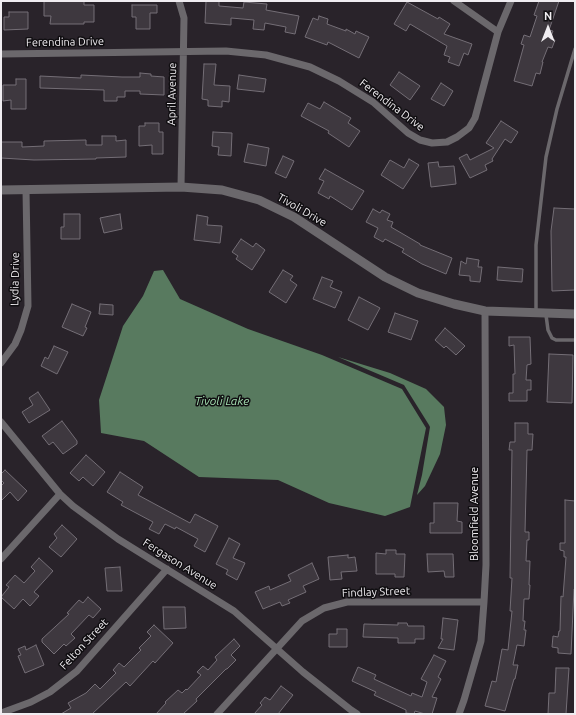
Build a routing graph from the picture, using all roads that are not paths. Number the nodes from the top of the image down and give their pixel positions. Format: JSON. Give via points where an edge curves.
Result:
{"nodes":[{"id":1,"x":180,"y":1,"type":"edge"},
{"id":2,"x":454,"y":1,"type":"edge"},
{"id":3,"x":511,"y":1,"type":"edge"},
{"id":4,"x":498,"y":32,"type":"junction"},
{"id":5,"x":575,"y":49,"type":"edge"},
{"id":6,"x":184,"y":51,"type":"junction"},
{"id":7,"x":1,"y":54,"type":"edge"},
{"id":8,"x":181,"y":187,"type":"junction"},
{"id":9,"x":1,"y":190,"type":"edge"},
{"id":10,"x":26,"y":190,"type":"junction"},
{"id":11,"x":485,"y":311,"type":"junction"},
{"id":12,"x":536,"y":313,"type":"junction"},
{"id":13,"x":546,"y":314,"type":"junction"},
{"id":14,"x":575,"y":314,"type":"edge"},
{"id":15,"x":575,"y":340,"type":"edge"},
{"id":16,"x":1,"y":363,"type":"edge"},
{"id":17,"x":1,"y":422,"type":"edge"},
{"id":18,"x":60,"y":494,"type":"junction"},
{"id":19,"x":1,"y":559,"type":"edge"},
{"id":20,"x":167,"y":569,"type":"junction"},
{"id":21,"x":484,"y":602,"type":"junction"},
{"id":22,"x":277,"y":648,"type":"junction"},
{"id":23,"x":1,"y":713,"type":"edge"},
{"id":24,"x":217,"y":714,"type":"edge"},
{"id":25,"x":357,"y":714,"type":"edge"},
{"id":26,"x":459,"y":714,"type":"edge"}],
"edges":[{"from":1,"to":6,"type":"street","name":"April Avenue","via":[[184,18]]},
{"from":2,"to":4,"type":"street"},
{"from":3,"to":4,"type":"street","name":"Ferendina Drive"},
{"from":4,"to":6,"type":"street","name":"Ferendina Drive","via":[[475,118],[469,128],[457,137],[447,142],[432,143],[408,133],[373,102],[310,67],[266,55],[226,51]]},
{"from":5,"to":12,"type":"lane","via":[[546,157],[536,245]]},
{"from":6,"to":7,"type":"street","name":"Ferendina Drive"},
{"from":6,"to":8,"type":"street","name":"April Avenue"},
{"from":8,"to":10,"type":"street","name":"Tivoli Drive"},
{"from":8,"to":11,"type":"street","name":"Tivoli Drive","via":[[222,190],[259,200],[294,217],[391,280],[418,293]]},
{"from":9,"to":10,"type":"street","name":"Tivoli Drive"},
{"from":10,"to":16,"type":"street","name":"Lydia Drive","via":[[28,306],[15,344]]},
{"from":11,"to":12,"type":"street","name":"Tivoli Drive"},
{"from":11,"to":21,"type":"street","name":"Bloomfield Avenue"},
{"from":12,"to":13,"type":"street","name":"Tivoli Drive"},
{"from":13,"to":14,"type":"street","name":"Tivoli Drive"},
{"from":13,"to":15,"type":"lane","via":[[552,338]]},
{"from":17,"to":18,"type":"street","name":"Fergason Avenue"},
{"from":18,"to":19,"type":"street"},
{"from":18,"to":20,"type":"street","name":"Fergason Avenue","via":[[118,539]]},
{"from":20,"to":22,"type":"street","name":"Fergason Avenue","via":[[234,611]]},
{"from":20,"to":23,"type":"street","name":"Felton Street","via":[[77,671],[50,692]]},
{"from":21,"to":22,"type":"street","name":"Findlay Street","via":[[347,602],[324,608],[302,621]]},
{"from":21,"to":26,"type":"street","name":"Bloomfield Avenue","via":[[481,641]]},
{"from":22,"to":24,"type":"street","name":"Findlay Street"},
{"from":22,"to":25,"type":"street","name":"Fergason Avenue"}]}
